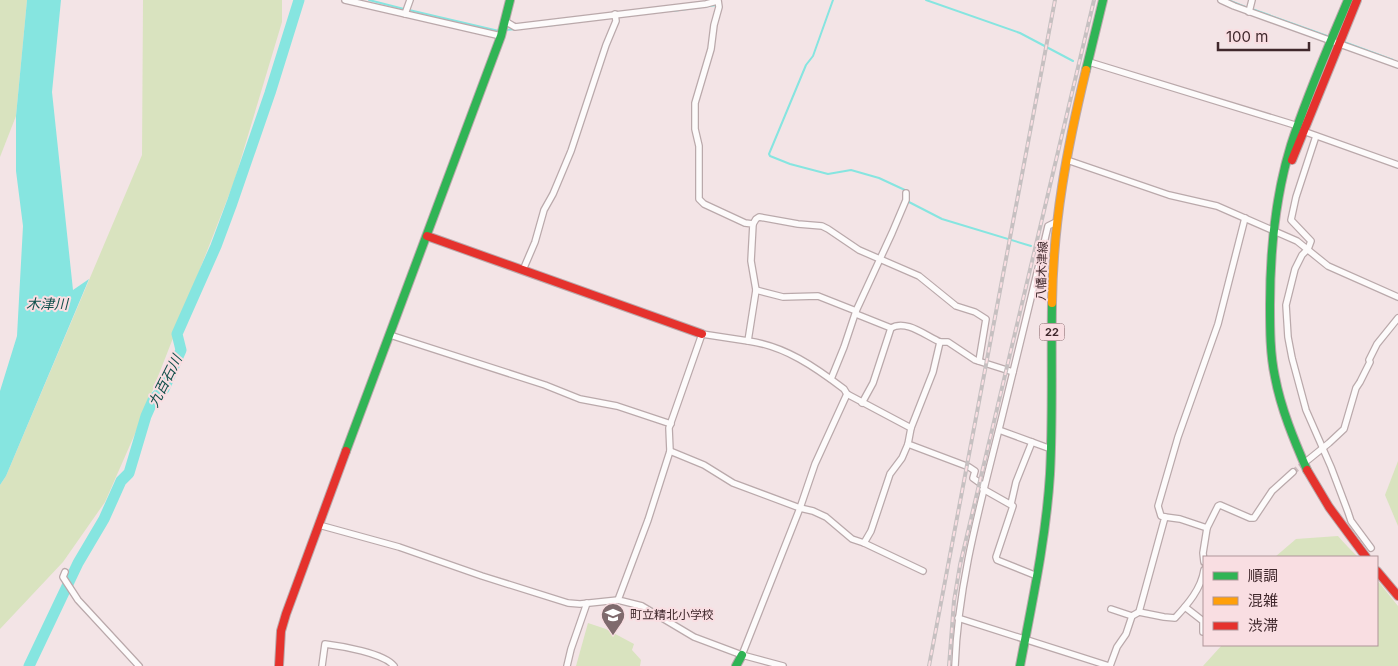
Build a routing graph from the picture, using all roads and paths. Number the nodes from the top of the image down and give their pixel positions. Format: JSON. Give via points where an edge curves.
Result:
{"nodes":[{"id":1,"x":345,"y":0,"type":"edge"},
{"id":2,"x":510,"y":0,"type":"edge"},
{"id":3,"x":718,"y":0,"type":"edge"},
{"id":4,"x":1103,"y":0,"type":"edge"},
{"id":5,"x":1221,"y":0,"type":"edge"},
{"id":6,"x":1252,"y":0,"type":"edge"},
{"id":7,"x":1348,"y":0,"type":"edge"},
{"id":8,"x":1356,"y":0,"type":"edge"},
{"id":9,"x":409,"y":3,"type":"edge"},
{"id":10,"x":1249,"y":12,"type":"junction"},
{"id":11,"x":405,"y":14,"type":"junction"},
{"id":12,"x":616,"y":14,"type":"junction"},
{"id":13,"x":505,"y":21,"type":"junction"},
{"id":14,"x":501,"y":36,"type":"junction"},
{"id":15,"x":1335,"y":43,"type":"junction"},
{"id":16,"x":1089,"y":62,"type":"junction"},
{"id":17,"x":1398,"y":65,"type":"edge"},
{"id":18,"x":1300,"y":128,"type":"junction"},
{"id":19,"x":1316,"y":136,"type":"junction"},
{"id":20,"x":1066,"y":160,"type":"junction"},
{"id":21,"x":1398,"y":165,"type":"edge"},
{"id":22,"x":906,"y":193,"type":"dead end"},
{"id":23,"x":1245,"y":218,"type":"junction"},
{"id":24,"x":1056,"y":222,"type":"junction"},
{"id":25,"x":753,"y":224,"type":"junction"},
{"id":26,"x":1275,"y":231,"type":"junction"},
{"id":27,"x":427,"y":236,"type":"junction"},
{"id":28,"x":1308,"y":249,"type":"junction"},
{"id":29,"x":881,"y":260,"type":"junction"},
{"id":30,"x":523,"y":270,"type":"junction"},
{"id":31,"x":756,"y":290,"type":"junction"},
{"id":32,"x":1398,"y":297,"type":"edge"},
{"id":33,"x":856,"y":313,"type":"junction"},
{"id":34,"x":1398,"y":318,"type":"edge"},
{"id":35,"x":891,"y":328,"type":"junction"},
{"id":36,"x":702,"y":334,"type":"junction"},
{"id":37,"x":390,"y":335,"type":"junction"},
{"id":38,"x":748,"y":341,"type":"junction"},
{"id":39,"x":940,"y":342,"type":"junction"},
{"id":40,"x":979,"y":361,"type":"junction"},
{"id":41,"x":1013,"y":372,"type":"junction"},
{"id":42,"x":831,"y":379,"type":"junction"},
{"id":43,"x":847,"y":394,"type":"junction"},
{"id":44,"x":862,"y":403,"type":"junction"},
{"id":45,"x":671,"y":424,"type":"junction"},
{"id":46,"x":911,"y":428,"type":"junction"},
{"id":47,"x":999,"y":430,"type":"junction"},
{"id":48,"x":1032,"y":442,"type":"junction"},
{"id":49,"x":908,"y":444,"type":"junction"},
{"id":50,"x":1051,"y":448,"type":"junction"},
{"id":51,"x":1323,"y":449,"type":"junction"},
{"id":52,"x":670,"y":451,"type":"junction"},
{"id":53,"x":1308,"y":460,"type":"tunnel mouth"},
{"id":54,"x":1293,"y":472,"type":"tunnel mouth"},
{"id":55,"x":984,"y":488,"type":"junction"},
{"id":56,"x":1011,"y":504,"type":"junction"},
{"id":57,"x":800,"y":508,"type":"junction"},
{"id":58,"x":1165,"y":517,"type":"junction"},
{"id":59,"x":319,"y":525,"type":"junction"},
{"id":60,"x":1207,"y":528,"type":"junction"},
{"id":61,"x":864,"y":543,"type":"junction"},
{"id":62,"x":1371,"y":548,"type":"dead end"},
{"id":63,"x":1204,"y":556,"type":"edge"},
{"id":64,"x":1365,"y":556,"type":"edge"},
{"id":65,"x":923,"y":571,"type":"dead end"},
{"id":66,"x":1378,"y":572,"type":"edge"},
{"id":67,"x":64,"y":574,"type":"dead end"},
{"id":68,"x":1037,"y":576,"type":"junction"},
{"id":69,"x":1203,"y":578,"type":"edge"},
{"id":70,"x":1398,"y":596,"type":"edge"},
{"id":71,"x":618,"y":600,"type":"junction"},
{"id":72,"x":587,"y":603,"type":"junction"},
{"id":73,"x":1185,"y":607,"type":"junction"},
{"id":74,"x":1111,"y":610,"type":"dead end"},
{"id":75,"x":1139,"y":612,"type":"junction"},
{"id":76,"x":1132,"y":616,"type":"junction"},
{"id":77,"x":958,"y":618,"type":"junction"},
{"id":78,"x":1203,"y":632,"type":"dead end"},
{"id":79,"x":1025,"y":639,"type":"junction"},
{"id":80,"x":742,"y":655,"type":"junction"},
{"id":81,"x":1102,"y":665,"type":"edge"},
{"id":82,"x":139,"y":666,"type":"edge"},
{"id":83,"x":278,"y":666,"type":"edge"},
{"id":84,"x":322,"y":666,"type":"edge"},
{"id":85,"x":394,"y":666,"type":"edge"},
{"id":86,"x":568,"y":666,"type":"edge"},
{"id":87,"x":736,"y":666,"type":"edge"},
{"id":88,"x":783,"y":666,"type":"edge"},
{"id":89,"x":955,"y":666,"type":"edge"},
{"id":90,"x":1020,"y":666,"type":"edge"},
{"id":91,"x":1109,"y":666,"type":"edge"}],
"edges":[{"from":1,"to":11,"type":"street"},
{"from":2,"to":13,"type":"main road"},
{"from":3,"to":12,"type":"street"},
{"from":3,"to":25,"type":"street","via":[[711,49],[695,103],[699,199]]},
{"from":4,"to":16,"type":"main road","name":"八幡木津線","number":"22"},
{"from":5,"to":10,"type":"street"},
{"from":6,"to":10,"type":"street"},
{"from":7,"to":15,"type":"main road"},
{"from":8,"to":15,"type":"main road"},
{"from":9,"to":11,"type":"street"},
{"from":10,"to":15,"type":"street"},
{"from":11,"to":14,"type":"street"},
{"from":12,"to":13,"type":"street","via":[[515,26]]},
{"from":12,"to":30,"type":"street","via":[[571,151],[544,210]]},
{"from":13,"to":14,"type":"main road"},
{"from":14,"to":27,"type":"main road"},
{"from":15,"to":17,"type":"street"},
{"from":15,"to":18,"type":"main road"},
{"from":16,"to":18,"type":"street"},
{"from":16,"to":20,"type":"main road","name":"八幡木津線","number":"22"},
{"from":18,"to":19,"type":"street"},
{"from":18,"to":26,"type":"main road"},
{"from":19,"to":21,"type":"street"},
{"from":19,"to":28,"type":"street","via":[[1291,220],[1311,241]]},
{"from":20,"to":23,"type":"street"},
{"from":20,"to":24,"type":"main road","name":"八幡木津線","number":"22"},
{"from":22,"to":29,"type":"street"},
{"from":23,"to":26,"type":"street"},
{"from":23,"to":58,"type":"street","via":[[1218,324],[1178,437],[1158,506],[1161,516]]},
{"from":24,"to":41,"type":"street","via":[[1048,226]]},
{"from":24,"to":50,"type":"main road","name":"八幡木津線","number":"22"},
{"from":25,"to":29,"type":"street","via":[[759,217],[822,226]]},
{"from":25,"to":31,"type":"street","via":[[751,261]]},
{"from":26,"to":28,"type":"street"},
{"from":26,"to":64,"type":"main road","via":[[1270,288],[1271,341],[1274,374],[1289,429],[1322,498]]},
{"from":27,"to":30,"type":"main road"},
{"from":27,"to":37,"type":"main road"},
{"from":28,"to":32,"type":"street","via":[[1328,266]]},
{"from":28,"to":51,"type":"street","via":[[1295,269],[1286,305],[1288,337],[1306,410]]},
{"from":29,"to":33,"type":"street"},
{"from":29,"to":40,"type":"street","via":[[920,276],[951,304],[986,319]]},
{"from":30,"to":36,"type":"main road"},
{"from":31,"to":33,"type":"street","via":[[783,297],[818,296]]},
{"from":31,"to":38,"type":"street"},
{"from":33,"to":35,"type":"street"},
{"from":33,"to":42,"type":"street"},
{"from":34,"to":51,"type":"street","via":[[1377,344],[1369,360],[1356,388],[1344,429]]},
{"from":35,"to":39,"type":"street","via":[[907,325]]},
{"from":35,"to":44,"type":"street","via":[[873,383]]},
{"from":36,"to":38,"type":"street"},
{"from":36,"to":45,"type":"street"},
{"from":37,"to":45,"type":"street","via":[[580,399],[617,406]]},
{"from":37,"to":59,"type":"main road"},
{"from":38,"to":42,"type":"street","via":[[795,356]]},
{"from":39,"to":40,"type":"street","via":[[948,342]]},
{"from":39,"to":46,"type":"street","via":[[933,372]]},
{"from":40,"to":41,"type":"street"},
{"from":41,"to":47,"type":"street"},
{"from":42,"to":43,"type":"street"},
{"from":43,"to":44,"type":"street"},
{"from":43,"to":57,"type":"street","via":[[818,456]]},
{"from":44,"to":46,"type":"street"},
{"from":45,"to":52,"type":"street"},
{"from":46,"to":49,"type":"street"},
{"from":47,"to":48,"type":"street"},
{"from":47,"to":55,"type":"street"},
{"from":48,"to":50,"type":"street"},
{"from":48,"to":56,"type":"street"},
{"from":49,"to":55,"type":"street","via":[[969,467],[974,471],[973,478]]},
{"from":49,"to":61,"type":"street","via":[[890,474]]},
{"from":50,"to":68,"type":"main road","name":"八幡木津線","number":"22"},
{"from":51,"to":53,"type":"street"},
{"from":51,"to":62,"type":"street","via":[[1352,520]]},
{"from":52,"to":57,"type":"street","via":[[704,465],[733,483]]},
{"from":52,"to":71,"type":"street"},
{"from":54,"to":60,"type":"street","via":[[1272,490],[1254,518],[1220,505]]},
{"from":55,"to":56,"type":"street"},
{"from":55,"to":77,"type":"street"},
{"from":56,"to":68,"type":"street","via":[[997,560]]},
{"from":57,"to":61,"type":"street","via":[[826,517],[844,534]]},
{"from":57,"to":80,"type":"street"},
{"from":58,"to":60,"type":"street"},
{"from":58,"to":75,"type":"street"},
{"from":59,"to":72,"type":"street","via":[[399,547],[562,601]]},
{"from":59,"to":83,"type":"main road","via":[[283,623]]},
{"from":60,"to":63,"type":"street"},
{"from":61,"to":65,"type":"street"},
{"from":66,"to":70,"type":"main road"},
{"from":67,"to":82,"type":"street","via":[[78,600]]},
{"from":68,"to":79,"type":"main road","name":"八幡木津線","number":"22"},
{"from":69,"to":73,"type":"street"},
{"from":71,"to":72,"type":"street"},
{"from":71,"to":80,"type":"street","via":[[642,606],[694,637]]},
{"from":72,"to":86,"type":"street"},
{"from":73,"to":75,"type":"street","via":[[1172,619]]},
{"from":73,"to":78,"type":"street","via":[[1201,619]]},
{"from":74,"to":76,"type":"street"},
{"from":75,"to":76,"type":"street"},
{"from":76,"to":91,"type":"street"},
{"from":77,"to":79,"type":"street"},
{"from":77,"to":89,"type":"street"},
{"from":79,"to":81,"type":"street"},
{"from":79,"to":90,"type":"main road","name":"八幡木津線","number":"22"},
{"from":80,"to":87,"type":"main road"},
{"from":80,"to":88,"type":"street"},
{"from":81,"to":91,"type":"street"},
{"from":84,"to":85,"type":"street","via":[[325,644],[375,655]]}]}
